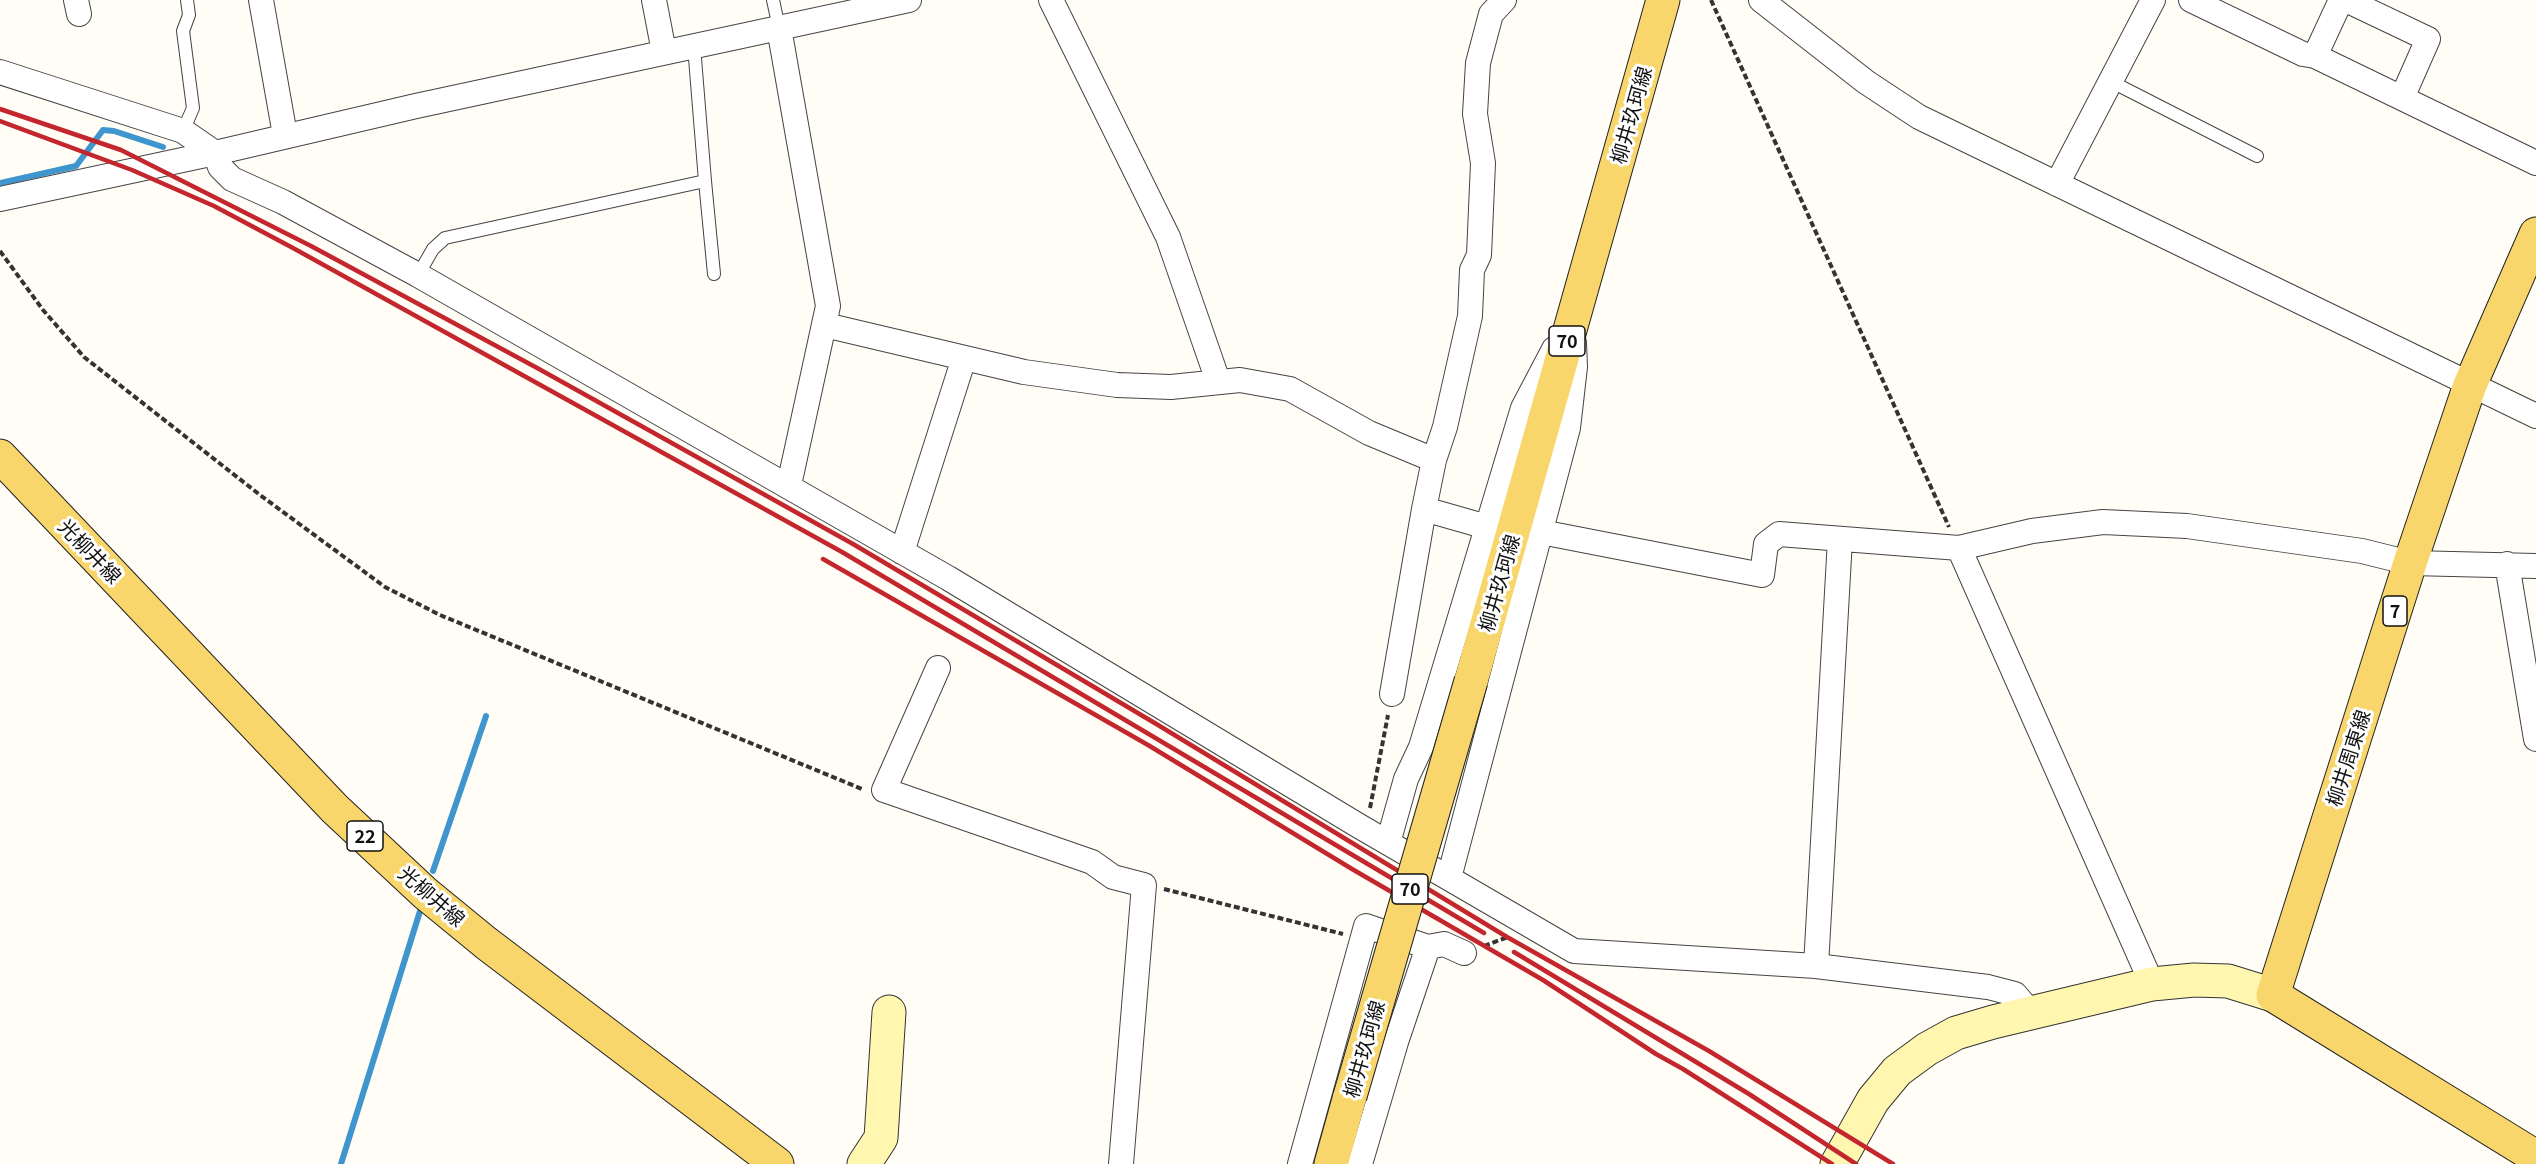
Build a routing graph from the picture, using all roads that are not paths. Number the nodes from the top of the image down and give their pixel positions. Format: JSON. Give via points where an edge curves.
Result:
{"nodes":[{"id":1,"x":187,"y":0,"type":"edge"},
{"id":2,"x":261,"y":0,"type":"edge"},
{"id":3,"x":654,"y":0,"type":"edge"},
{"id":4,"x":773,"y":0,"type":"edge"},
{"id":5,"x":1051,"y":0,"type":"edge"},
{"id":6,"x":1504,"y":0,"type":"edge"},
{"id":7,"x":1663,"y":0,"type":"edge"},
{"id":8,"x":1761,"y":0,"type":"edge"},
{"id":9,"x":2154,"y":0,"type":"edge"},
{"id":10,"x":2192,"y":0,"type":"edge"},
{"id":11,"x":2341,"y":0,"type":"edge"},
{"id":12,"x":2346,"y":0,"type":"edge"},
{"id":13,"x":898,"y":1,"type":"edge"},
{"id":14,"x":779,"y":28,"type":"junction"},
{"id":15,"x":694,"y":46,"type":"junction"},
{"id":16,"x":664,"y":52,"type":"junction"},
{"id":17,"x":2315,"y":56,"type":"junction"},
{"id":18,"x":0,"y":72,"type":"edge"},
{"id":19,"x":2110,"y":81,"type":"junction"},
{"id":20,"x":2402,"y":98,"type":"junction"},
{"id":21,"x":183,"y":131,"type":"junction"},
{"id":22,"x":285,"y":135,"type":"junction"},
{"id":23,"x":215,"y":153,"type":"junction"},
{"id":24,"x":2257,"y":156,"type":"dead end"},
{"id":25,"x":2536,"y":162,"type":"edge"},
{"id":26,"x":705,"y":181,"type":"junction"},
{"id":27,"x":2057,"y":184,"type":"junction"},
{"id":28,"x":0,"y":199,"type":"edge"},
{"id":29,"x":2536,"y":234,"type":"edge"},
{"id":30,"x":418,"y":274,"type":"junction"},
{"id":31,"x":714,"y":274,"type":"dead end"},
{"id":32,"x":1572,"y":323,"type":"junction"},
{"id":33,"x":825,"y":325,"type":"junction"},
{"id":34,"x":964,"y":358,"type":"junction"},
{"id":35,"x":1218,"y":381,"type":"junction"},
{"id":36,"x":2470,"y":385,"type":"junction"},
{"id":37,"x":2536,"y":416,"type":"edge"},
{"id":38,"x":0,"y":456,"type":"edge"},
{"id":39,"x":1434,"y":460,"type":"junction"},
{"id":40,"x":787,"y":486,"type":"junction"},
{"id":41,"x":1424,"y":509,"type":"junction"},
{"id":42,"x":1487,"y":527,"type":"junction"},
{"id":43,"x":1541,"y":532,"type":"junction"},
{"id":44,"x":1840,"y":539,"type":"junction"},
{"id":45,"x":1959,"y":548,"type":"junction"},
{"id":46,"x":902,"y":552,"type":"junction"},
{"id":47,"x":2410,"y":563,"type":"junction"},
{"id":48,"x":2507,"y":564,"type":"junction"},
{"id":49,"x":2536,"y":566,"type":"edge"},
{"id":50,"x":938,"y":668,"type":"dead end"},
{"id":51,"x":1392,"y":694,"type":"road end"},
{"id":52,"x":2536,"y":739,"type":"edge"},
{"id":53,"x":1421,"y":747,"type":"junction"},
{"id":54,"x":1479,"y":764,"type":"junction"},
{"id":55,"x":1388,"y":843,"type":"junction"},
{"id":56,"x":1449,"y":878,"type":"junction"},
{"id":57,"x":1428,"y":947,"type":"junction"},
{"id":58,"x":1464,"y":953,"type":"road end"},
{"id":59,"x":1816,"y":966,"type":"junction"},
{"id":60,"x":2152,"y":984,"type":"junction"},
{"id":61,"x":2273,"y":995,"type":"junction"},
{"id":62,"x":890,"y":1012,"type":"dead end"},
{"id":63,"x":2031,"y":1013,"type":"junction"},
{"id":64,"x":2536,"y":1157,"type":"edge"},
{"id":65,"x":777,"y":1164,"type":"edge"},
{"id":66,"x":864,"y":1164,"type":"edge"},
{"id":67,"x":1121,"y":1164,"type":"edge"},
{"id":68,"x":1300,"y":1164,"type":"edge"},
{"id":69,"x":1331,"y":1164,"type":"edge"},
{"id":70,"x":1360,"y":1164,"type":"edge"},
{"id":71,"x":1837,"y":1164,"type":"edge"}],
"edges":[{"from":1,"to":21,"type":"lane","via":[[189,15],[183,31],[193,108]]},
{"from":2,"to":22,"type":"street"},
{"from":3,"to":16,"type":"street"},
{"from":4,"to":14,"type":"lane"},
{"from":5,"to":35,"type":"street","via":[[1168,237]]},
{"from":6,"to":39,"type":"street","via":[[1491,14],[1478,63],[1476,114],[1483,163],[1479,255],[1472,270],[1470,316]]},
{"from":7,"to":32,"type":"main road","name":"柳井玖珂線","number":"70"},
{"from":8,"to":27,"type":"street","via":[[1866,82],[1920,117]]},
{"from":9,"to":19,"type":"street"},
{"from":10,"to":17,"type":"street","via":[[2302,54]]},
{"from":11,"to":17,"type":"street"},
{"from":12,"to":20,"type":"street","via":[[2428,39]]},
{"from":13,"to":14,"type":"street"},
{"from":14,"to":15,"type":"street"},
{"from":14,"to":33,"type":"street","via":[[828,306]]},
{"from":15,"to":16,"type":"street"},
{"from":15,"to":26,"type":"lane"},
{"from":16,"to":22,"type":"street"},
{"from":17,"to":20,"type":"street"},
{"from":18,"to":21,"type":"street"},
{"from":19,"to":24,"type":"lane"},
{"from":19,"to":27,"type":"street"},
{"from":20,"to":25,"type":"street"},
{"from":21,"to":23,"type":"street"},
{"from":22,"to":23,"type":"street"},
{"from":23,"to":28,"type":"street"},
{"from":23,"to":30,"type":"street","via":[[220,167],[232,179]]},
{"from":26,"to":30,"type":"lane","via":[[445,238]]},
{"from":26,"to":31,"type":"lane"},
{"from":27,"to":36,"type":"street"},
{"from":29,"to":36,"type":"main road","name":"柳井周東線","number":"7"},
{"from":30,"to":40,"type":"street"},
{"from":32,"to":42,"type":"street","via":[[1523,408]]},
{"from":32,"to":43,"type":"street","via":[[1575,367],[1568,428]]},
{"from":32,"to":69,"type":"main road","name":"柳井玖珂線","number":"70","bridge":true},
{"from":33,"to":34,"type":"street"},
{"from":33,"to":40,"type":"street"},
{"from":34,"to":35,"type":"street","via":[[1024,372],[1118,385],[1171,387]]},
{"from":34,"to":46,"type":"street"},
{"from":35,"to":39,"type":"street","via":[[1240,380],[1290,389],[1369,433]]},
{"from":36,"to":37,"type":"street"},
{"from":36,"to":47,"type":"main road","name":"柳井周東線","number":"7"},
{"from":38,"to":65,"type":"main road","name":"光柳井線","number":"22","via":[[335,809],[426,893]]},
{"from":39,"to":41,"type":"street"},
{"from":40,"to":46,"type":"street"},
{"from":41,"to":42,"type":"street"},
{"from":41,"to":51,"type":"street"},
{"from":42,"to":53,"type":"street"},
{"from":43,"to":44,"type":"street","via":[[1762,576],[1766,544],[1779,534]]},
{"from":43,"to":54,"type":"street"},
{"from":44,"to":45,"type":"street"},
{"from":44,"to":59,"type":"street"},
{"from":45,"to":47,"type":"street","via":[[2032,531],[2103,522],[2187,526],[2362,551]]},
{"from":45,"to":60,"type":"street"},
{"from":46,"to":55,"type":"street"},
{"from":47,"to":48,"type":"street"},
{"from":47,"to":61,"type":"main road","name":"柳井周東線","number":"7"},
{"from":48,"to":49,"type":"street"},
{"from":48,"to":52,"type":"street"},
{"from":50,"to":67,"type":"street","via":[[884,790],[1092,862],[1113,877],[1144,885]]},
{"from":53,"to":54,"type":"street"},
{"from":53,"to":55,"type":"street","via":[[1406,779]]},
{"from":54,"to":56,"type":"street"},
{"from":55,"to":56,"type":"street"},
{"from":56,"to":59,"type":"street","via":[[1574,951]]},
{"from":57,"to":58,"type":"street","via":[[1444,944]]},
{"from":57,"to":68,"type":"street","via":[[1366,926]]},
{"from":57,"to":70,"type":"street"},
{"from":59,"to":63,"type":"street","via":[[1989,987],[2015,994]]},
{"from":60,"to":61,"type":"street","via":[[2228,981]]},
{"from":60,"to":63,"type":"street"},
{"from":61,"to":64,"type":"main road"},
{"from":62,"to":66,"type":"street","via":[[881,1138]]},
{"from":63,"to":71,"type":"street","via":[[1956,1033],[1897,1071],[1873,1100]]}]}
